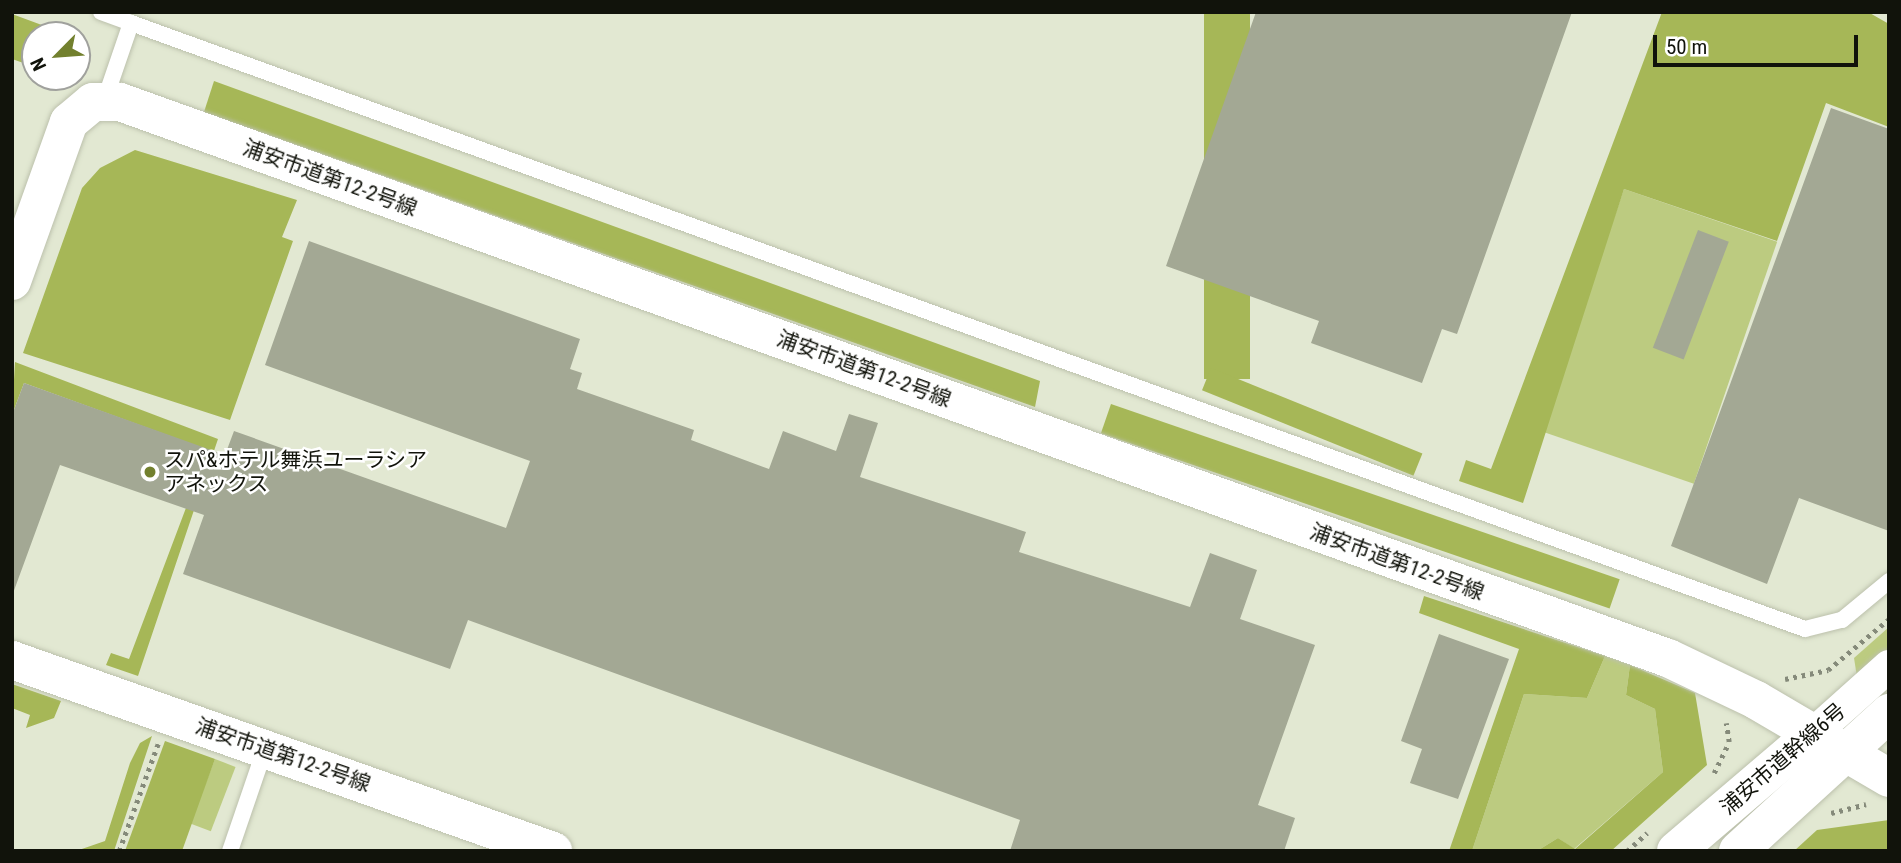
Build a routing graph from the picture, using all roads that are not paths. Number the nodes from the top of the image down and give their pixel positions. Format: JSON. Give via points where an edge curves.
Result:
{"nodes":[{"id":1,"x":101,"y":12,"type":"edge"},
{"id":2,"x":131,"y":23,"type":"junction"},
{"id":3,"x":105,"y":99,"type":"junction"},
{"id":4,"x":12,"y":281,"type":"edge"},
{"id":5,"x":1889,"y":581,"type":"edge"},
{"id":6,"x":12,"y":660,"type":"edge"},
{"id":7,"x":1889,"y":666,"type":"edge"},
{"id":8,"x":1889,"y":713,"type":"edge"},
{"id":9,"x":1813,"y":733,"type":"junction"},
{"id":10,"x":265,"y":749,"type":"junction"},
{"id":11,"x":1846,"y":753,"type":"junction"},
{"id":12,"x":1889,"y":778,"type":"edge"},
{"id":13,"x":230,"y":851,"type":"edge"},
{"id":14,"x":553,"y":851,"type":"edge"},
{"id":15,"x":1676,"y":851,"type":"edge"},
{"id":16,"x":1738,"y":851,"type":"edge"}],
"edges":[{"from":1,"to":2,"type":"lane"},
{"from":2,"to":3,"type":"lane"},
{"from":2,"to":5,"type":"lane","via":[[1805,629],[1842,620]]},
{"from":3,"to":4,"type":"street","via":[[79,109],[69,122]]},
{"from":3,"to":9,"type":"street","name":"浦安市道第12-2号線","via":[[1668,658]]},
{"from":6,"to":10,"type":"street","name":"浦安市道第12-2号線"},
{"from":7,"to":9,"type":"street","name":"浦安市道幹線6号"},
{"from":8,"to":11,"type":"street","name":"浦安市道幹線6号"},
{"from":9,"to":11,"type":"street","name":"浦安市道第12-2号線"},
{"from":9,"to":15,"type":"street","name":"浦安市道幹線6号"},
{"from":10,"to":13,"type":"lane"},
{"from":10,"to":14,"type":"street","name":"浦安市道第12-2号線"},
{"from":11,"to":12,"type":"street","name":"浦安市道第12-2号線"},
{"from":11,"to":16,"type":"street","name":"浦安市道幹線6号"}]}
